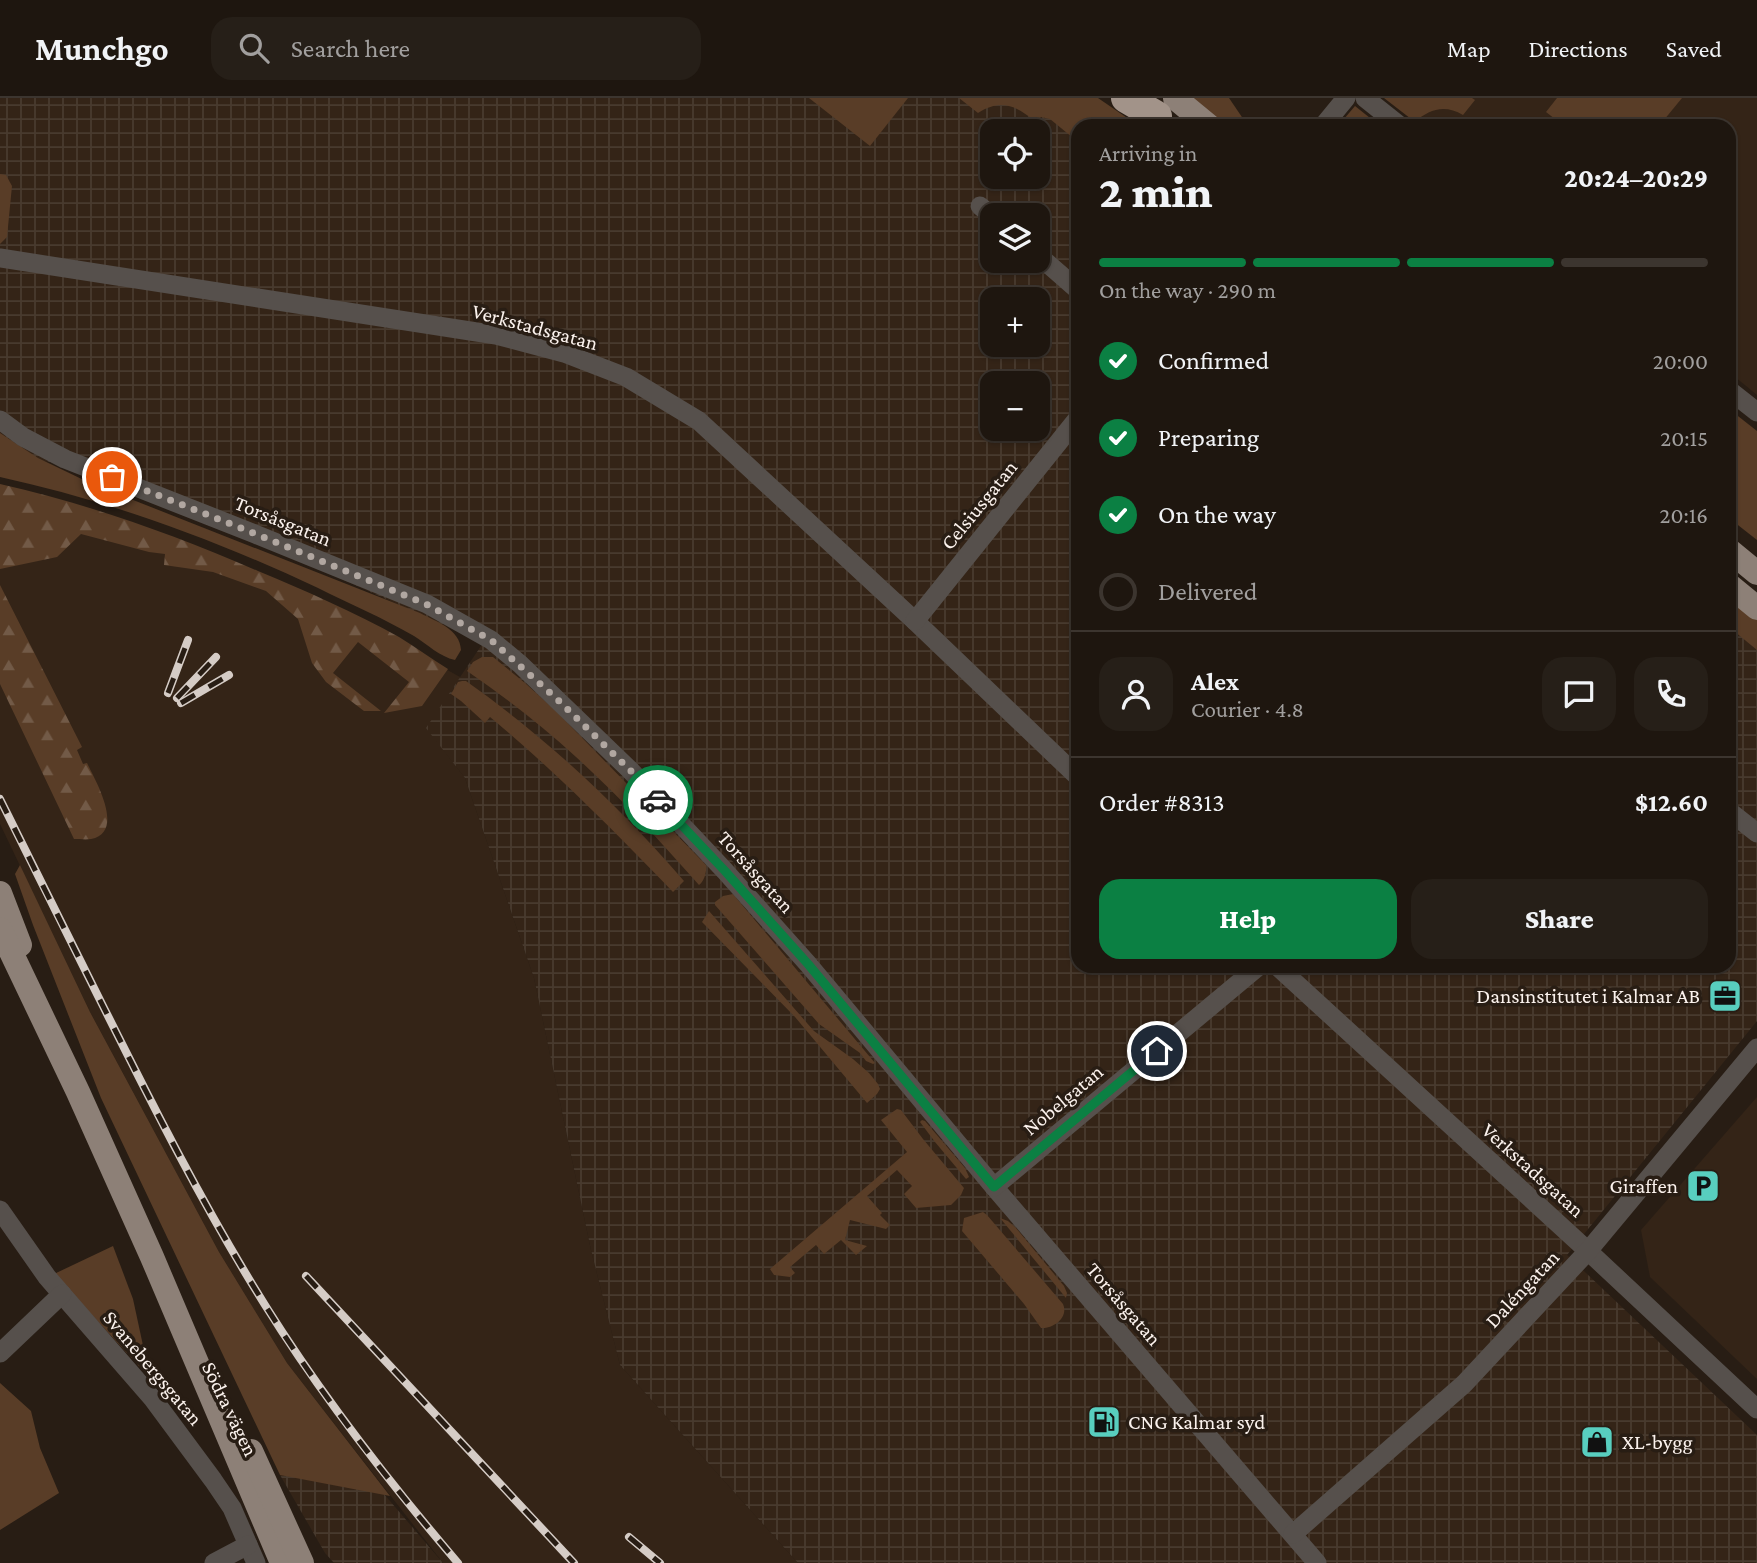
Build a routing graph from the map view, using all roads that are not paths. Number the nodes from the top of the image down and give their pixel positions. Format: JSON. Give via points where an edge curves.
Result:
{"nodes":[{"id":1,"x":1126,"y":98,"type":"edge"},
{"id":2,"x":1346,"y":98,"type":"edge"},
{"id":3,"x":1365,"y":98,"type":"edge"},
{"id":4,"x":1160,"y":110,"type":"edge"},
{"id":5,"x":1188,"y":119,"type":"edge"},
{"id":6,"x":1329,"y":119,"type":"edge"},
{"id":7,"x":1391,"y":119,"type":"edge"},
{"id":8,"x":0,"y":258,"type":"edge"},
{"id":9,"x":1050,"y":266,"type":"edge"},
{"id":10,"x":1071,"y":284,"type":"edge"},
{"id":11,"x":1736,"y":396,"type":"edge"},
{"id":12,"x":1757,"y":412,"type":"edge"},
{"id":13,"x":0,"y":420,"type":"edge"},
{"id":14,"x":1071,"y":427,"type":"edge"},
{"id":15,"x":1736,"y":556,"type":"edge"},
{"id":16,"x":1757,"y":573,"type":"edge"},
{"id":17,"x":1736,"y":591,"type":"edge"},
{"id":18,"x":1757,"y":608,"type":"edge"},
{"id":19,"x":915,"y":621,"type":"junction"},
{"id":20,"x":1071,"y":770,"type":"edge"},
{"id":21,"x":1736,"y":816,"type":"edge"},
{"id":22,"x":1757,"y":833,"type":"edge"},
{"id":23,"x":0,"y":893,"type":"edge"},
{"id":24,"x":0,"y":929,"type":"edge"},
{"id":25,"x":1251,"y":973,"type":"edge"},
{"id":26,"x":1285,"y":973,"type":"edge"},
{"id":27,"x":1757,"y":1048,"type":"edge"},
{"id":28,"x":78,"y":1092,"type":"junction"},
{"id":29,"x":994,"y":1187,"type":"junction"},
{"id":30,"x":0,"y":1210,"type":"edge"},
{"id":31,"x":1588,"y":1251,"type":"junction"},
{"id":32,"x":152,"y":1257,"type":"junction"},
{"id":33,"x":62,"y":1294,"type":"junction"},
{"id":34,"x":0,"y":1353,"type":"edge"},
{"id":35,"x":1757,"y":1409,"type":"edge"},
{"id":36,"x":1293,"y":1534,"type":"junction"},
{"id":37,"x":248,"y":1545,"type":"junction"},
{"id":38,"x":214,"y":1563,"type":"edge"},
{"id":39,"x":256,"y":1563,"type":"edge"},
{"id":40,"x":282,"y":1563,"type":"edge"},
{"id":41,"x":302,"y":1563,"type":"edge"},
{"id":42,"x":1317,"y":1563,"type":"edge"}],
"edges":[{"from":1,"to":4,"type":"highway"},
{"from":2,"to":6,"type":"street"},
{"from":3,"to":7,"type":"street"},
{"from":4,"to":5,"type":"main road"},
{"from":8,"to":19,"type":"street","name":"Verkstadsgatan","via":[[496,335],[564,353],[626,377],[699,421]]},
{"from":9,"to":10,"type":"street"},
{"from":11,"to":12,"type":"street"},
{"from":13,"to":29,"type":"street","name":"Torsåsgatan","via":[[65,458],[426,604],[491,640],[630,770],[725,871]]},
{"from":14,"to":19,"type":"street","name":"Celsiusgatan"},
{"from":15,"to":16,"type":"main road"},
{"from":17,"to":18,"type":"main road"},
{"from":19,"to":20,"type":"street","name":"Verkstadsgatan"},
{"from":21,"to":22,"type":"street"},
{"from":23,"to":28,"type":"main road","name":"Södra vägen"},
{"from":24,"to":28,"type":"main road","name":"Södra vägen"},
{"from":25,"to":29,"type":"street","name":"Nobelgatan"},
{"from":26,"to":31,"type":"street","name":"Verkstadsgatan"},
{"from":27,"to":31,"type":"street","name":"Daléngatan"},
{"from":28,"to":32,"type":"main road","name":"Södra vägen"},
{"from":29,"to":36,"type":"street","name":"Torsåsgatan"},
{"from":30,"to":33,"type":"street","name":"Svanebergsgatan"},
{"from":31,"to":35,"type":"street","name":"Verkstadsgatan"},
{"from":31,"to":36,"type":"street","name":"Daléngatan","via":[[1464,1384]]},
{"from":32,"to":40,"type":"main road","name":"Södra vägen"},
{"from":32,"to":41,"type":"main road","name":"Södra vägen","via":[[259,1466]]},
{"from":33,"to":34,"type":"street"},
{"from":33,"to":37,"type":"street","name":"Svanebergsgatan","via":[[153,1399],[232,1507]]},
{"from":36,"to":42,"type":"street","name":"Torsåsgatan"},
{"from":37,"to":38,"type":"street"},
{"from":37,"to":39,"type":"street","name":"Svanebergsgatan"}]}
